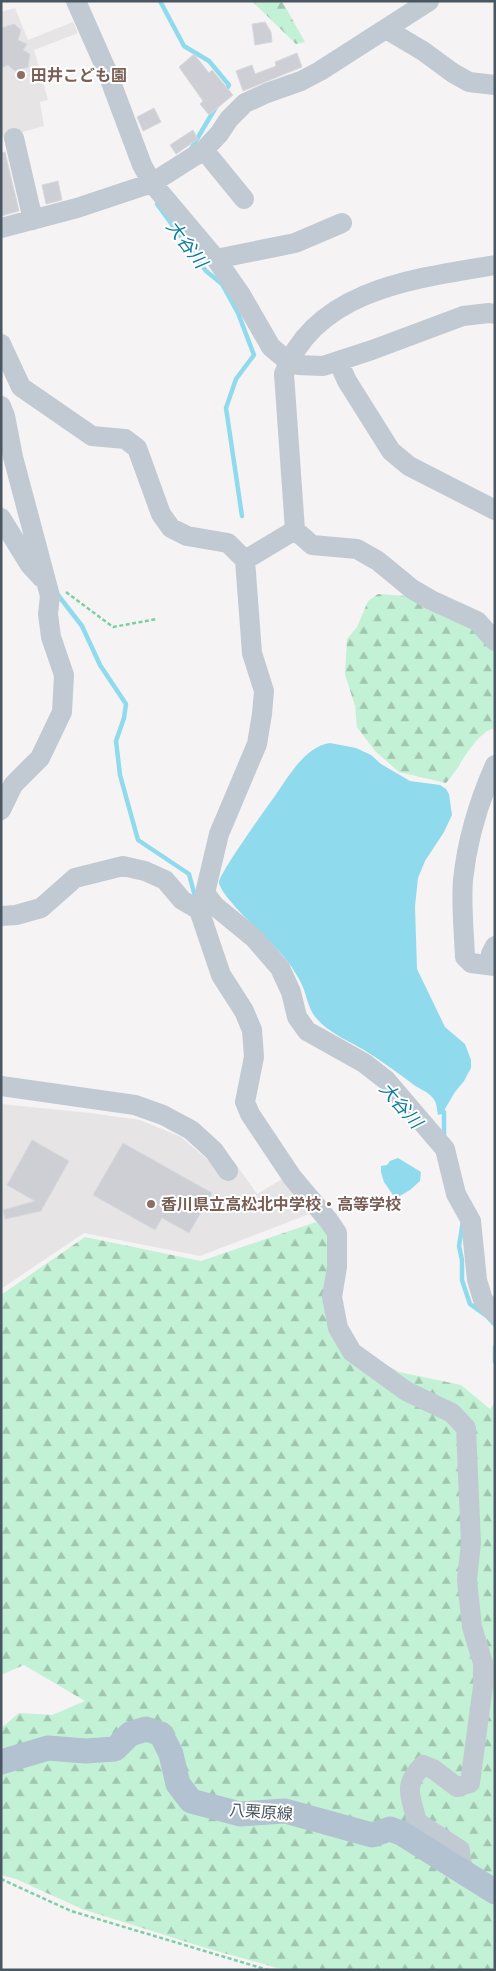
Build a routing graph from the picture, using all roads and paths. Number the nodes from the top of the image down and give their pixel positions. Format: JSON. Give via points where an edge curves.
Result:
{"nodes":[{"id":1,"x":76,"y":1,"type":"edge"},
{"id":2,"x":421,"y":4,"type":"edge"},
{"id":3,"x":386,"y":29,"type":"junction"},
{"id":4,"x":495,"y":85,"type":"edge"},
{"id":5,"x":14,"y":138,"type":"dead end"},
{"id":6,"x":199,"y":153,"type":"junction"},
{"id":7,"x":160,"y":178,"type":"junction"},
{"id":8,"x":244,"y":199,"type":"dead end"},
{"id":9,"x":33,"y":220,"type":"junction"},
{"id":10,"x":342,"y":223,"type":"dead end"},
{"id":11,"x":1,"y":228,"type":"edge"},
{"id":12,"x":216,"y":259,"type":"junction"},
{"id":13,"x":495,"y":266,"type":"edge"},
{"id":14,"x":495,"y":314,"type":"edge"},
{"id":15,"x":1,"y":344,"type":"edge"},
{"id":16,"x":288,"y":361,"type":"junction"},
{"id":17,"x":338,"y":361,"type":"junction"},
{"id":18,"x":1,"y":406,"type":"edge"},
{"id":19,"x":495,"y":510,"type":"edge"},
{"id":20,"x":1,"y":518,"type":"edge"},
{"id":21,"x":295,"y":530,"type":"junction"},
{"id":22,"x":246,"y":560,"type":"junction"},
{"id":23,"x":47,"y":583,"type":"junction"},
{"id":24,"x":157,"y":619,"type":"dead end"},
{"id":25,"x":495,"y":641,"type":"edge"},
{"id":26,"x":495,"y":765,"type":"edge"},
{"id":27,"x":1,"y":810,"type":"edge"},
{"id":28,"x":202,"y":901,"type":"junction"},
{"id":29,"x":1,"y":916,"type":"edge"},
{"id":30,"x":495,"y":946,"type":"edge"},
{"id":31,"x":495,"y":962,"type":"edge"},
{"id":32,"x":495,"y":966,"type":"edge"},
{"id":33,"x":1,"y":1086,"type":"edge"},
{"id":34,"x":228,"y":1170,"type":"dead end"},
{"id":35,"x":495,"y":1314,"type":"edge"},
{"id":36,"x":1,"y":1762,"type":"edge"},
{"id":37,"x":463,"y":1872,"type":"junction"},
{"id":38,"x":1,"y":1880,"type":"edge"},
{"id":39,"x":495,"y":1892,"type":"edge"},
{"id":40,"x":268,"y":1970,"type":"edge"}],
"edges":[{"from":1,"to":7,"type":"street","via":[[142,165]]},
{"from":2,"to":3,"type":"street"},
{"from":3,"to":4,"type":"street","via":[[469,82]]},
{"from":3,"to":6,"type":"street","via":[[301,81],[245,103]]},
{"from":5,"to":9,"type":"street"},
{"from":6,"to":7,"type":"street"},
{"from":6,"to":8,"type":"street"},
{"from":7,"to":9,"type":"street"},
{"from":7,"to":12,"type":"street"},
{"from":9,"to":11,"type":"street"},
{"from":10,"to":12,"type":"street","via":[[295,243]]},
{"from":12,"to":16,"type":"street","via":[[271,347]]},
{"from":13,"to":16,"type":"street","via":[[433,275],[362,296],[319,322]]},
{"from":14,"to":17,"type":"street","via":[[463,316]]},
{"from":15,"to":22,"type":"street","via":[[21,387],[92,436],[125,438],[137,448],[161,514],[171,528],[187,536],[228,543]]},
{"from":16,"to":17,"type":"street","via":[[298,365],[322,366]]},
{"from":16,"to":21,"type":"street","via":[[284,374]]},
{"from":17,"to":19,"type":"street","via":[[391,452],[408,466]]},
{"from":18,"to":23,"type":"street"},
{"from":20,"to":23,"type":"street","via":[[30,565]]},
{"from":21,"to":22,"type":"street"},
{"from":21,"to":25,"type":"street","via":[[312,545],[356,549],[364,553],[412,589],[477,621]]},
{"from":22,"to":28,"type":"street","via":[[252,653],[264,691],[262,714],[257,744],[219,834]]},
{"from":23,"to":24,"type":"path","via":[[60,588],[113,627]]},
{"from":23,"to":27,"type":"street","via":[[50,637],[64,675],[62,712],[40,758],[14,785]]},
{"from":26,"to":32,"type":"street","via":[[472,833],[463,880],[463,923],[465,957],[471,963]]},
{"from":28,"to":29,"type":"street","via":[[182,900],[165,880],[123,866],[75,878],[41,908]]},
{"from":28,"to":35,"type":"street","via":[[215,906],[254,938],[280,968],[291,992],[296,1017],[307,1031],[364,1063],[386,1080],[446,1149],[456,1194],[471,1221],[477,1280],[483,1300]]},
{"from":28,"to":37,"type":"street","via":[[221,975],[252,1030],[254,1057],[245,1102],[292,1177],[337,1233],[337,1267],[332,1297],[338,1328],[352,1352],[406,1391],[452,1413],[466,1428],[471,1543],[467,1580],[472,1627],[483,1663],[470,1783],[457,1787],[423,1765],[412,1776],[409,1786],[417,1822],[460,1850]]},
{"from":30,"to":31,"type":"street","via":[[492,954]]},
{"from":33,"to":34,"type":"street","via":[[135,1105],[163,1115],[191,1130],[214,1151]]},
{"from":36,"to":37,"type":"main road","name":"八栗原線","via":[[48,1748],[115,1749],[130,1734],[146,1729],[161,1734],[171,1754],[178,1784],[191,1801],[240,1814],[285,1811],[372,1834],[390,1829]]},
{"from":37,"to":39,"type":"main road","name":"八栗原線"},
{"from":38,"to":40,"type":"path","via":[[71,1911]]}]}
